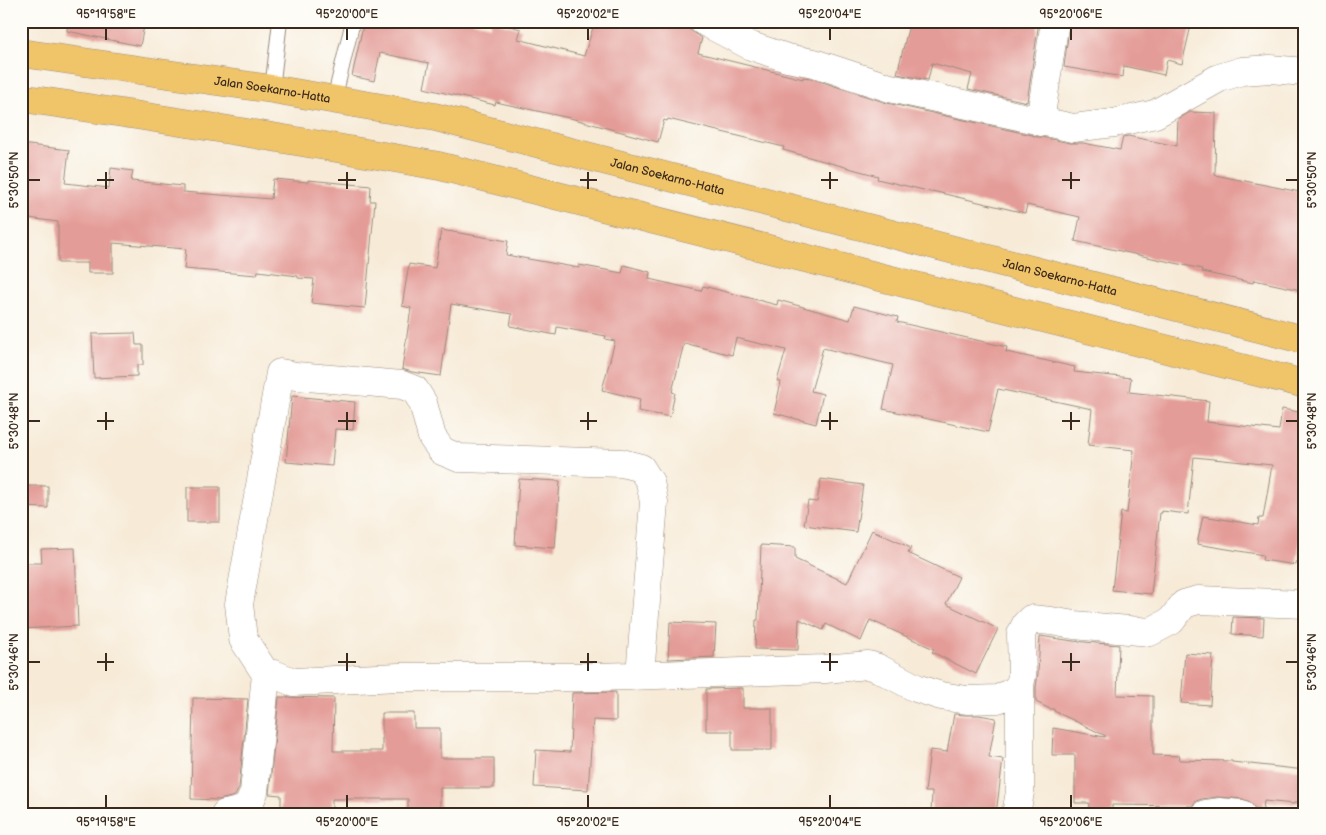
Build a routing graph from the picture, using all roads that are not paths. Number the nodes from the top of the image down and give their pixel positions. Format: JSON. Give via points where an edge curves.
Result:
{"nodes":[{"id":1,"x":280,"y":21,"type":"edge"},
{"id":2,"x":353,"y":21,"type":"edge"},
{"id":3,"x":703,"y":21,"type":"edge"},
{"id":4,"x":1055,"y":21,"type":"edge"},
{"id":5,"x":21,"y":53,"type":"edge"},
{"id":6,"x":1305,"y":72,"type":"edge"},
{"id":7,"x":272,"y":89,"type":"junction"},
{"id":8,"x":21,"y":98,"type":"edge"},
{"id":9,"x":334,"y":100,"type":"junction"},
{"id":10,"x":1040,"y":122,"type":"junction"},
{"id":11,"x":1305,"y":340,"type":"edge"},
{"id":12,"x":1305,"y":384,"type":"edge"},
{"id":13,"x":1305,"y":604,"type":"edge"},
{"id":14,"x":266,"y":674,"type":"junction"},
{"id":15,"x":640,"y":675,"type":"junction"},
{"id":16,"x":1020,"y":685,"type":"junction"},
{"id":17,"x":225,"y":814,"type":"edge"},
{"id":18,"x":1016,"y":814,"type":"edge"},
{"id":19,"x":1205,"y":814,"type":"edge"},
{"id":20,"x":1241,"y":814,"type":"edge"}],
"edges":[{"from":1,"to":7,"type":"lane"},
{"from":2,"to":9,"type":"lane"},
{"from":3,"to":10,"type":"street","via":[[751,46],[787,58],[814,63],[890,88]]},
{"from":4,"to":10,"type":"street"},
{"from":5,"to":7,"type":"highway","name":"Jalan Soekarno-Hatta"},
{"from":6,"to":10,"type":"street","via":[[1242,71],[1220,78],[1155,114],[1114,123],[1073,128]]},
{"from":7,"to":9,"type":"highway","name":"Jalan Soekarno-Hatta"},
{"from":8,"to":12,"type":"highway","via":[[439,166]]},
{"from":9,"to":11,"type":"highway","name":"Jalan Soekarno-Hatta","via":[[444,120]]},
{"from":13,"to":16,"type":"street","via":[[1198,600],[1184,604],[1171,621],[1150,632],[1031,620],[1021,634]]},
{"from":14,"to":15,"type":"street","via":[[292,682],[399,677]]},
{"from":14,"to":15,"type":"street","via":[[243,639],[239,604],[280,373],[402,385],[416,390],[432,436],[442,451],[459,458],[622,464],[641,468],[650,482],[654,502]]},
{"from":14,"to":17,"type":"street","via":[[254,792],[250,804],[244,809]]},
{"from":15,"to":16,"type":"street","via":[[868,666],[916,688],[967,700],[998,699]]},
{"from":16,"to":18,"type":"street","via":[[1020,792]]},
{"from":19,"to":20,"type":"street"}]}
